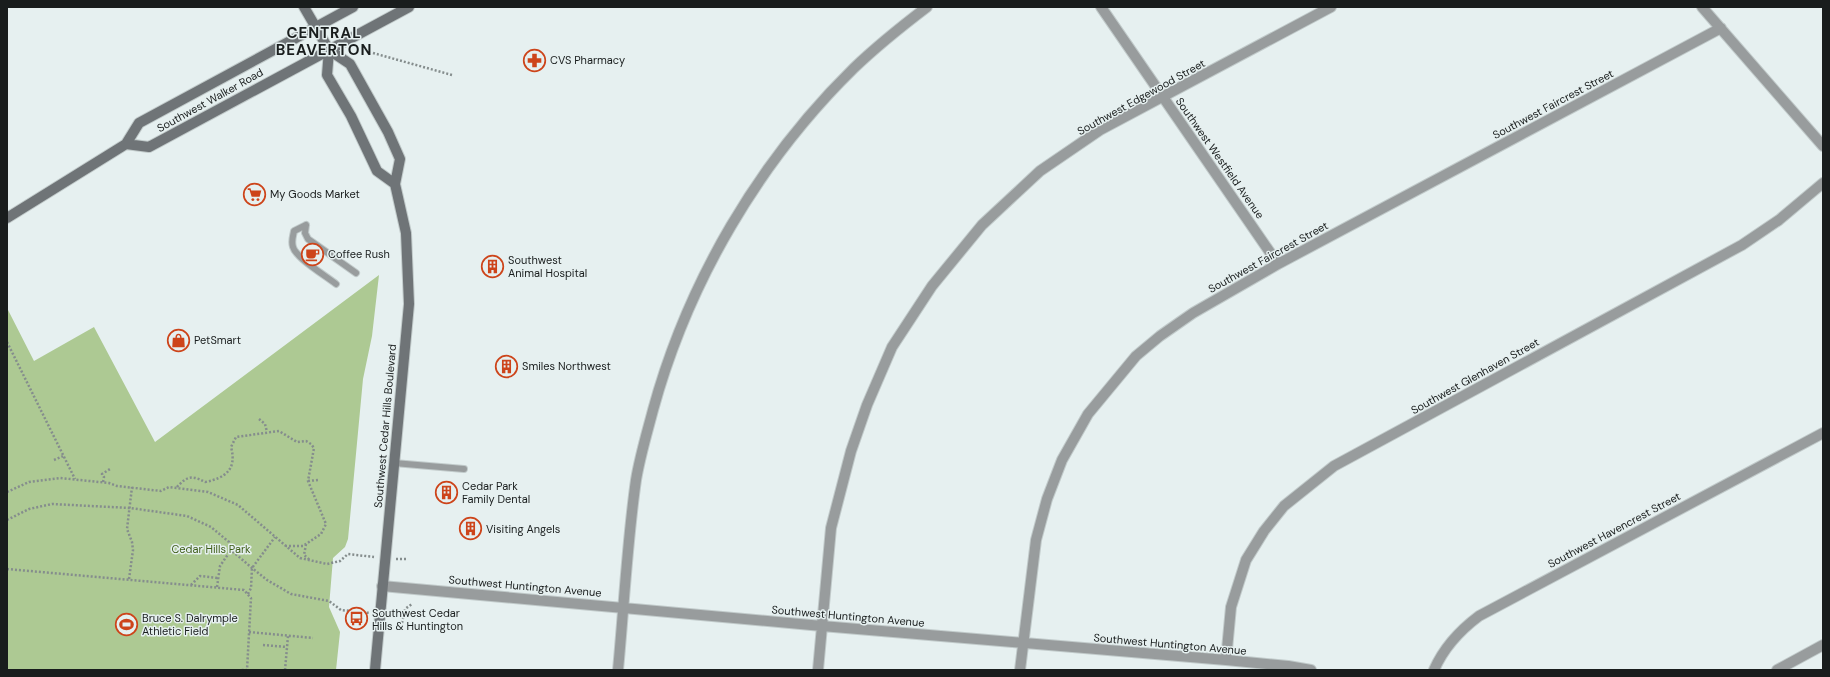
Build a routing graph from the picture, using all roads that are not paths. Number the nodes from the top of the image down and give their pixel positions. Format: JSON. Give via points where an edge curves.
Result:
{"nodes":[{"id":1,"x":304,"y":7,"type":"edge"},
{"id":2,"x":353,"y":7,"type":"edge"},
{"id":3,"x":409,"y":7,"type":"edge"},
{"id":4,"x":927,"y":7,"type":"edge"},
{"id":5,"x":1101,"y":7,"type":"edge"},
{"id":6,"x":1331,"y":7,"type":"edge"},
{"id":7,"x":1702,"y":7,"type":"edge"},
{"id":8,"x":315,"y":27,"type":"junction"},
{"id":9,"x":1721,"y":28,"type":"junction"},
{"id":10,"x":328,"y":50,"type":"junction"},
{"id":11,"x":1164,"y":97,"type":"junction"},
{"id":12,"x":126,"y":144,"type":"junction"},
{"id":13,"x":1823,"y":146,"type":"edge"},
{"id":14,"x":1823,"y":183,"type":"edge"},
{"id":15,"x":395,"y":184,"type":"junction"},
{"id":16,"x":7,"y":218,"type":"edge"},
{"id":17,"x":1278,"y":264,"type":"junction"},
{"id":18,"x":356,"y":273,"type":"dead end"},
{"id":19,"x":336,"y":284,"type":"dead end"},
{"id":20,"x":1823,"y":432,"type":"edge"},
{"id":21,"x":394,"y":463,"type":"junction"},
{"id":22,"x":464,"y":469,"type":"dead end"},
{"id":23,"x":382,"y":586,"type":"junction"},
{"id":24,"x":624,"y":607,"type":"junction"},
{"id":25,"x":822,"y":626,"type":"junction"},
{"id":26,"x":1023,"y":643,"type":"junction"},
{"id":27,"x":1823,"y":645,"type":"edge"},
{"id":28,"x":1226,"y":660,"type":"junction"},
{"id":29,"x":375,"y":670,"type":"edge"},
{"id":30,"x":618,"y":670,"type":"edge"},
{"id":31,"x":818,"y":670,"type":"edge"},
{"id":32,"x":1020,"y":670,"type":"edge"},
{"id":33,"x":1311,"y":670,"type":"edge"},
{"id":34,"x":1434,"y":670,"type":"edge"},
{"id":35,"x":1777,"y":670,"type":"edge"}],
"edges":[{"from":1,"to":8,"type":"main road","name":"Southwest Cedar Hills Boulevard"},
{"from":2,"to":8,"type":"main road","name":"Southwest Walker Road"},
{"from":3,"to":10,"type":"main road","name":"Southwest Walker Road"},
{"from":4,"to":24,"type":"street","via":[[854,68],[815,108],[752,191],[696,291],[663,374],[636,479]]},
{"from":5,"to":11,"type":"street","name":"Southwest Westfield Avenue"},
{"from":6,"to":11,"type":"street","name":"Southwest Edgewood Street"},
{"from":7,"to":9,"type":"street"},
{"from":8,"to":10,"type":"main road","name":"Southwest Cedar Hills Boulevard"},
{"from":8,"to":12,"type":"main road","name":"Southwest Walker Road","via":[[139,124]]},
{"from":9,"to":13,"type":"street"},
{"from":9,"to":17,"type":"street","name":"Southwest Faircrest Street"},
{"from":10,"to":12,"type":"main road","name":"Southwest Walker Road","via":[[149,147]]},
{"from":10,"to":15,"type":"main road","via":[[327,75],[351,116],[377,171]]},
{"from":10,"to":15,"type":"main road","name":"Southwest Cedar Hills Boulevard","via":[[350,64],[388,132],[400,159]]},
{"from":11,"to":17,"type":"street","name":"Southwest Westfield Avenue"},
{"from":11,"to":25,"type":"street","name":"Southwest Edgewood Street","via":[[1100,130],[1040,171],[982,225],[932,286],[892,347],[851,451],[832,528]]},
{"from":12,"to":16,"type":"main road","name":"Southwest Walker Road"},
{"from":14,"to":28,"type":"street","name":"Southwest Glenhaven Street","via":[[1779,220],[1742,245],[1334,466],[1284,506],[1246,560],[1231,607]]},
{"from":15,"to":21,"type":"main road","name":"Southwest Cedar Hills Boulevard","via":[[406,233],[409,304]]},
{"from":17,"to":26,"type":"street","name":"Southwest Faircrest Street","via":[[1193,313],[1160,336],[1136,356],[1088,414],[1062,460],[1047,500],[1036,540]]},
{"from":18,"to":19,"type":"lane","via":[[308,239],[305,233],[306,225],[294,231],[293,249]]},
{"from":20,"to":34,"type":"street","name":"Southwest Havencrest Street","via":[[1479,616],[1456,635]]},
{"from":21,"to":22,"type":"lane"},
{"from":21,"to":23,"type":"main road","name":"Southwest Cedar Hills Boulevard"},
{"from":23,"to":24,"type":"street","name":"Southwest Huntington Avenue"},
{"from":23,"to":29,"type":"main road","name":"Southwest Cedar Hills Boulevard"},
{"from":24,"to":25,"type":"street","name":"Southwest Huntington Avenue"},
{"from":24,"to":30,"type":"street"},
{"from":25,"to":26,"type":"street","name":"Southwest Huntington Avenue"},
{"from":25,"to":31,"type":"street","name":"Southwest Edgewood Street"},
{"from":26,"to":28,"type":"street","name":"Southwest Huntington Avenue"},
{"from":26,"to":32,"type":"street","name":"Southwest Faircrest Street"},
{"from":27,"to":35,"type":"street"},
{"from":28,"to":33,"type":"street","name":"Southwest Huntington Avenue"}]}
